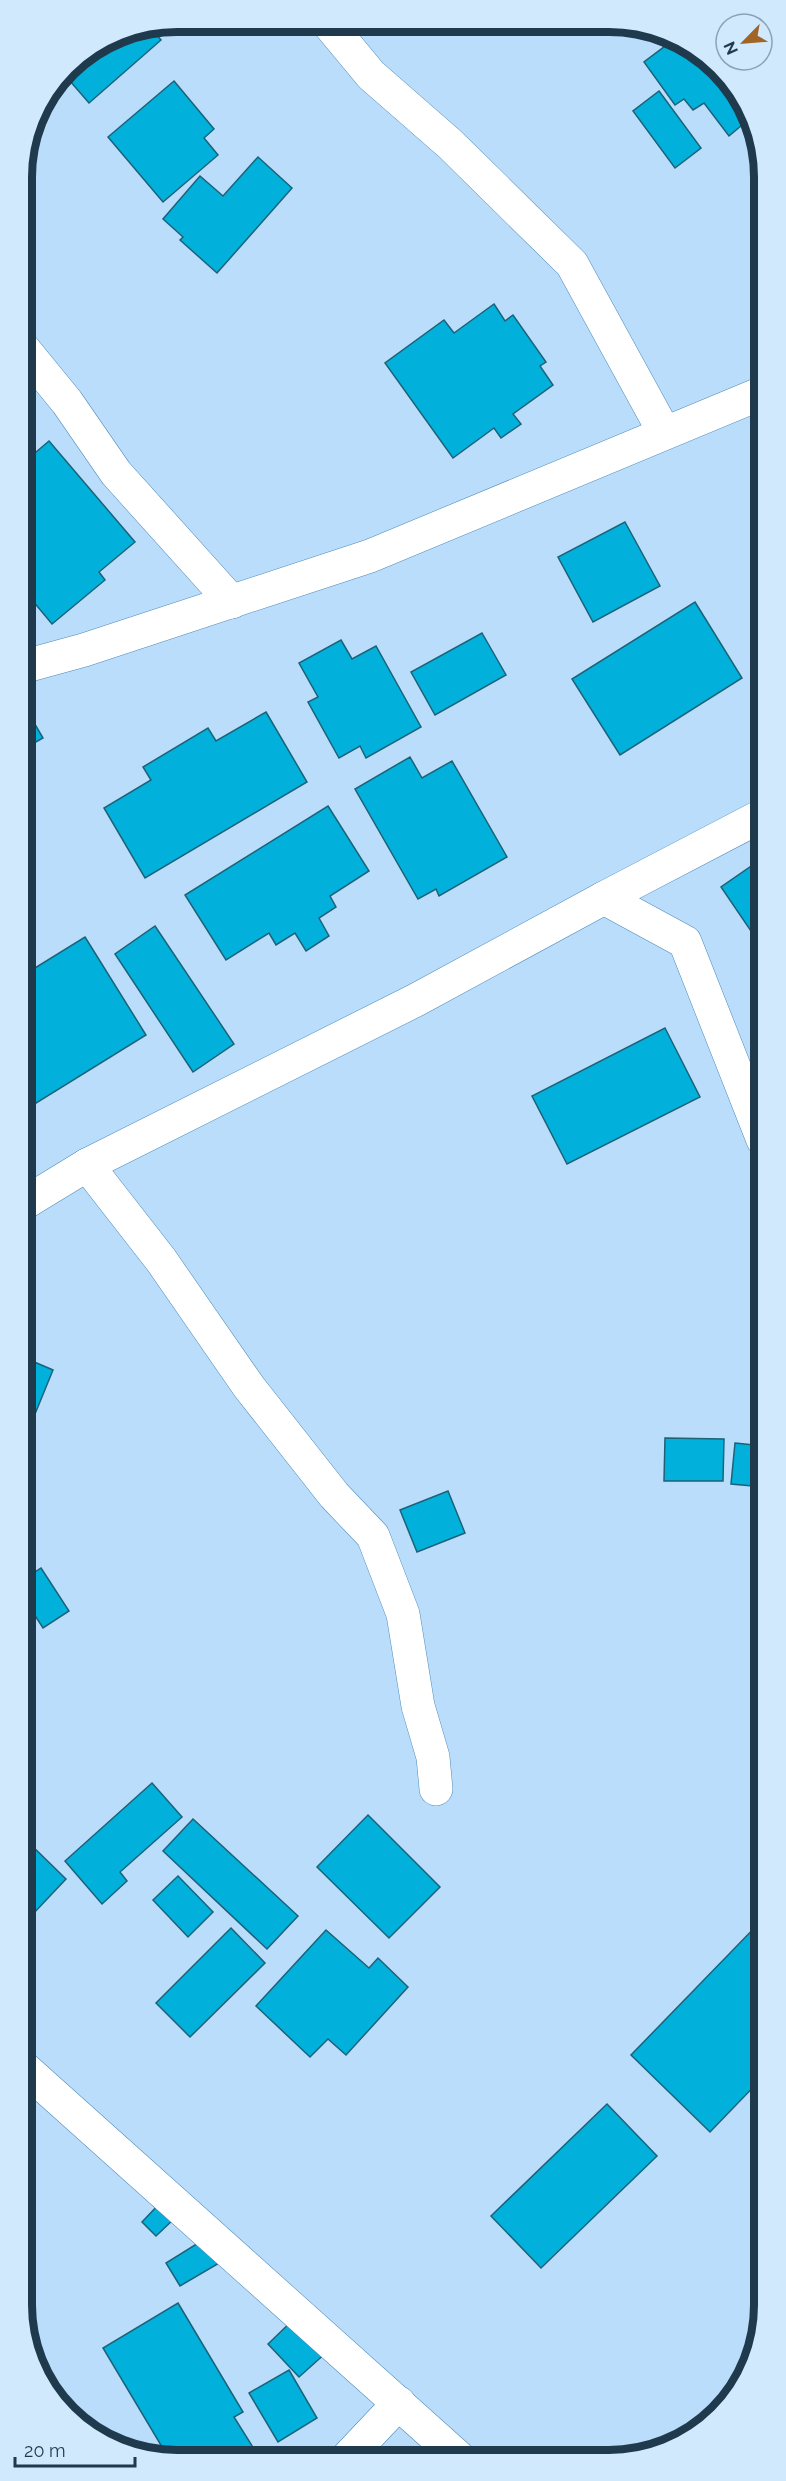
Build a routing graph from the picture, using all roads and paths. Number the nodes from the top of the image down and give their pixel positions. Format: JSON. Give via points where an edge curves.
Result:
{"nodes":[{"id":1,"x":335,"y":32,"type":"edge"},
{"id":2,"x":32,"y":359,"type":"edge"},
{"id":3,"x":755,"y":396,"type":"edge"},
{"id":4,"x":664,"y":432,"type":"junction"},
{"id":5,"x":232,"y":602,"type":"junction"},
{"id":6,"x":32,"y":664,"type":"edge"},
{"id":7,"x":755,"y":819,"type":"edge"},
{"id":8,"x":603,"y":898,"type":"junction"},
{"id":9,"x":755,"y":1119,"type":"edge"},
{"id":10,"x":87,"y":1165,"type":"junction"},
{"id":11,"x":32,"y":1199,"type":"edge"},
{"id":12,"x":436,"y":1789,"type":"dead end"},
{"id":13,"x":31,"y":2074,"type":"edge"},
{"id":14,"x":399,"y":2403,"type":"junction"},
{"id":15,"x":355,"y":2450,"type":"edge"},
{"id":16,"x":450,"y":2450,"type":"edge"}],
"edges":[{"from":1,"to":4,"type":"street","via":[[371,75],[450,144],[573,264]]},
{"from":2,"to":5,"type":"street","via":[[117,473]]},
{"from":3,"to":4,"type":"street"},
{"from":4,"to":5,"type":"street","via":[[370,556]]},
{"from":5,"to":6,"type":"street"},
{"from":7,"to":8,"type":"street"},
{"from":8,"to":9,"type":"street","via":[[685,942]]},
{"from":8,"to":10,"type":"street","via":[[416,1000]]},
{"from":10,"to":11,"type":"street"},
{"from":10,"to":12,"type":"street","via":[[161,1260],[249,1387],[334,1495],[374,1536],[403,1614]]},
{"from":13,"to":14,"type":"street"},
{"from":14,"to":15,"type":"street"},
{"from":14,"to":16,"type":"street"}]}
